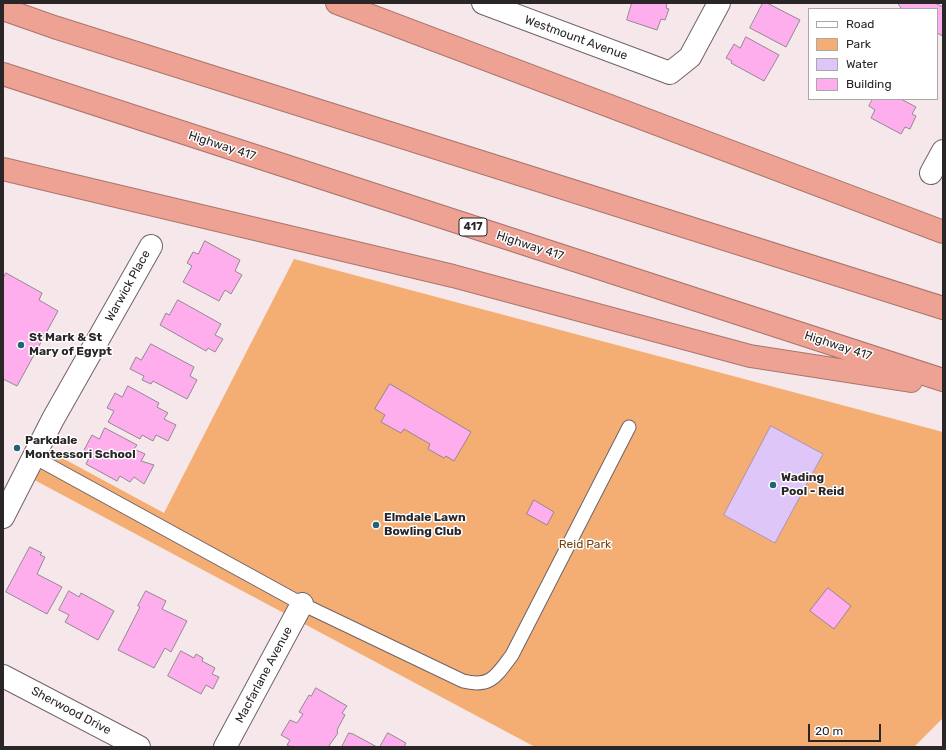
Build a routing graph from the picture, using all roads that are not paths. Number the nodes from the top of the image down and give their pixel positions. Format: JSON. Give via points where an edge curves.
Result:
{"nodes":[{"id":1,"x":337,"y":3,"type":"edge"},
{"id":2,"x":483,"y":3,"type":"edge"},
{"id":3,"x":719,"y":3,"type":"edge"},
{"id":4,"x":3,"y":9,"type":"edge"},
{"id":5,"x":3,"y":74,"type":"edge"},
{"id":6,"x":943,"y":151,"type":"edge"},
{"id":7,"x":3,"y":169,"type":"edge"},
{"id":8,"x":931,"y":173,"type":"dead end"},
{"id":9,"x":943,"y":232,"type":"edge"},
{"id":10,"x":151,"y":246,"type":"dead end"},
{"id":11,"x":943,"y":308,"type":"edge"},
{"id":12,"x":943,"y":380,"type":"edge"},
{"id":13,"x":943,"y":386,"type":"edge"},
{"id":14,"x":629,"y":427,"type":"dead end"},
{"id":15,"x":34,"y":457,"type":"junction"},
{"id":16,"x":3,"y":516,"type":"edge"},
{"id":17,"x":302,"y":604,"type":"junction"},
{"id":18,"x":3,"y":676,"type":"edge"},
{"id":19,"x":139,"y":747,"type":"edge"},
{"id":20,"x":225,"y":747,"type":"edge"}],
"edges":[{"from":1,"to":9,"type":"highway"},
{"from":2,"to":3,"type":"street","name":"Westmount Avenue","via":[[670,73],[690,58]]},
{"from":4,"to":11,"type":"highway"},
{"from":5,"to":12,"type":"highway","name":"Highway 417","number":"417"},
{"from":6,"to":8,"type":"street"},
{"from":7,"to":13,"type":"highway","via":[[453,276],[750,356]]},
{"from":10,"to":15,"type":"street","name":"Warwick Place"},
{"from":14,"to":17,"type":"lane","via":[[512,655],[497,675],[488,682],[474,684],[463,681]]},
{"from":15,"to":16,"type":"street","name":"Warwick Place"},
{"from":15,"to":17,"type":"lane"},
{"from":17,"to":20,"type":"street","name":"Macfarlane Avenue"},
{"from":18,"to":19,"type":"street","name":"Sherwood Drive"}]}
